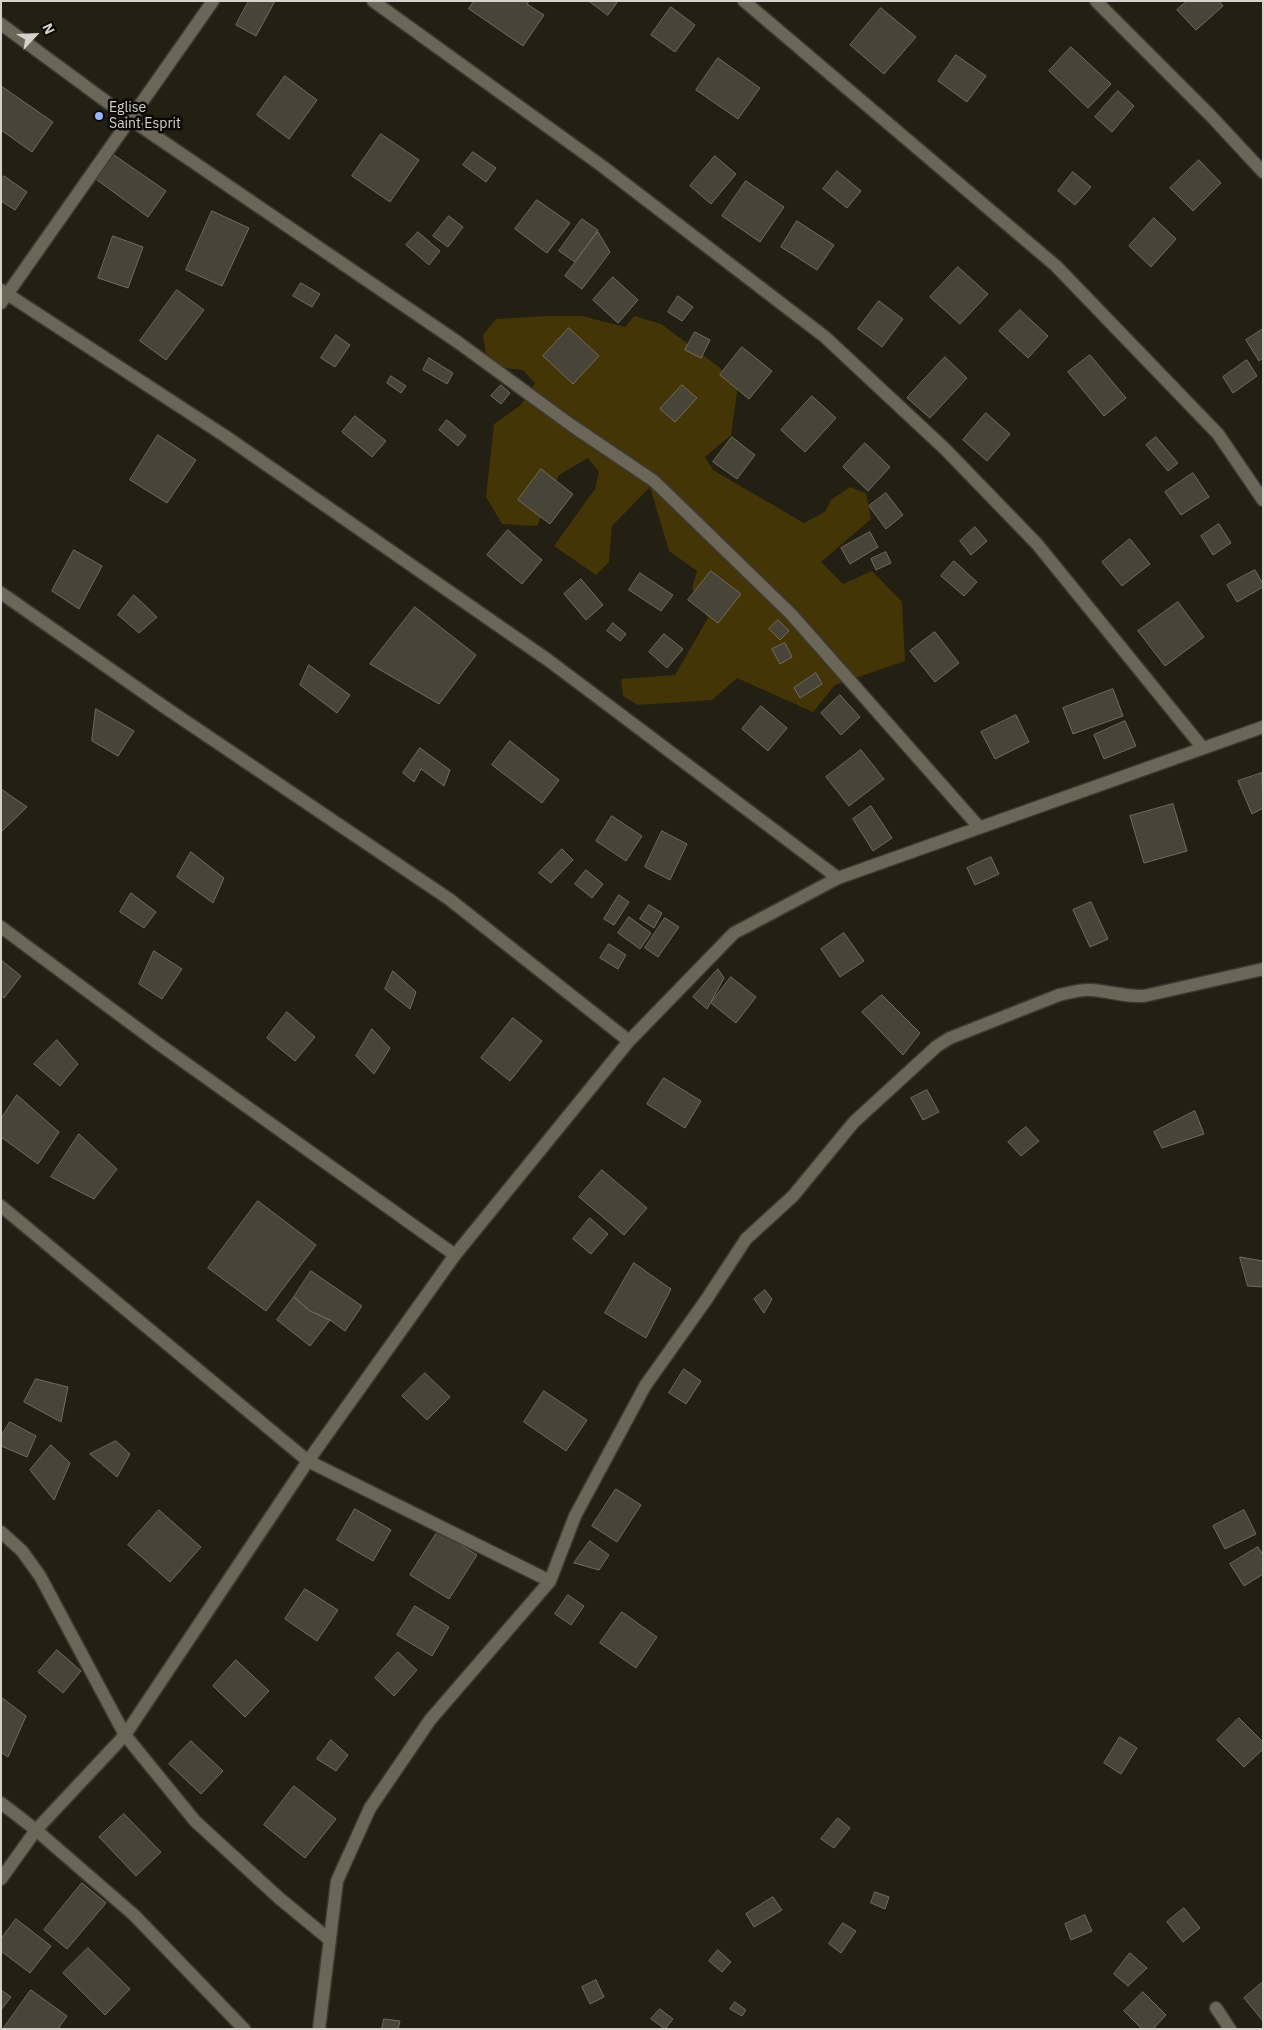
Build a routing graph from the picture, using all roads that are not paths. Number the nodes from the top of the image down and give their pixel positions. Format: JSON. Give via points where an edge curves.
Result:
{"nodes":[{"id":1,"x":213,"y":1,"type":"edge"},
{"id":2,"x":372,"y":1,"type":"edge"},
{"id":3,"x":744,"y":1,"type":"edge"},
{"id":4,"x":1096,"y":1,"type":"edge"},
{"id":5,"x":1,"y":24,"type":"edge"},
{"id":6,"x":130,"y":119,"type":"junction"},
{"id":7,"x":1263,"y":172,"type":"edge"},
{"id":8,"x":3,"y":296,"type":"edge"},
{"id":9,"x":1263,"y":500,"type":"edge"},
{"id":10,"x":1,"y":593,"type":"edge"},
{"id":11,"x":1263,"y":727,"type":"edge"},
{"id":12,"x":1202,"y":747,"type":"junction"},
{"id":13,"x":980,"y":827,"type":"junction"},
{"id":14,"x":838,"y":878,"type":"junction"},
{"id":15,"x":1,"y":927,"type":"edge"},
{"id":16,"x":1263,"y":969,"type":"edge"},
{"id":17,"x":629,"y":1042,"type":"junction"},
{"id":18,"x":1,"y":1206,"type":"edge"},
{"id":19,"x":455,"y":1255,"type":"junction"},
{"id":20,"x":308,"y":1461,"type":"junction"},
{"id":21,"x":1,"y":1532,"type":"edge"},
{"id":22,"x":550,"y":1581,"type":"junction"},
{"id":23,"x":125,"y":1735,"type":"junction"},
{"id":24,"x":1,"y":1803,"type":"edge"},
{"id":25,"x":36,"y":1830,"type":"junction"},
{"id":26,"x":1,"y":1879,"type":"edge"},
{"id":27,"x":330,"y":1940,"type":"junction"},
{"id":28,"x":1216,"y":2008,"type":"dead end"},
{"id":29,"x":244,"y":2029,"type":"edge"},
{"id":30,"x":319,"y":2029,"type":"edge"},
{"id":31,"x":1230,"y":2029,"type":"edge"}],
"edges":[{"from":1,"to":6,"type":"street"},
{"from":2,"to":12,"type":"street","via":[[602,166],[825,337],[945,449],[1037,544]]},
{"from":3,"to":9,"type":"street","via":[[1056,266],[1218,434]]},
{"from":4,"to":7,"type":"street"},
{"from":5,"to":6,"type":"street"},
{"from":6,"to":8,"type":"street"},
{"from":6,"to":13,"type":"street","via":[[459,343],[654,481],[791,614]]},
{"from":8,"to":14,"type":"street","via":[[225,436],[540,654]]},
{"from":10,"to":17,"type":"street","via":[[449,899]]},
{"from":11,"to":12,"type":"street"},
{"from":12,"to":13,"type":"street"},
{"from":13,"to":14,"type":"street"},
{"from":14,"to":17,"type":"street","via":[[734,933]]},
{"from":15,"to":19,"type":"street"},
{"from":16,"to":22,"type":"street","via":[[1144,996],[1090,990],[1059,995],[964,1031],[937,1046],[854,1122],[793,1196],[746,1239],[645,1386],[575,1516]]},
{"from":17,"to":19,"type":"street"},
{"from":18,"to":20,"type":"street"},
{"from":19,"to":20,"type":"street"},
{"from":20,"to":22,"type":"street"},
{"from":20,"to":23,"type":"street"},
{"from":21,"to":23,"type":"street","via":[[22,1551],[40,1576]]},
{"from":22,"to":27,"type":"street","via":[[430,1720],[370,1808],[337,1881]]},
{"from":23,"to":25,"type":"street"},
{"from":23,"to":27,"type":"street","via":[[195,1821]]},
{"from":24,"to":25,"type":"street"},
{"from":25,"to":26,"type":"street"},
{"from":25,"to":29,"type":"street","via":[[134,1915]]},
{"from":27,"to":30,"type":"street"},
{"from":28,"to":31,"type":"street"}]}
